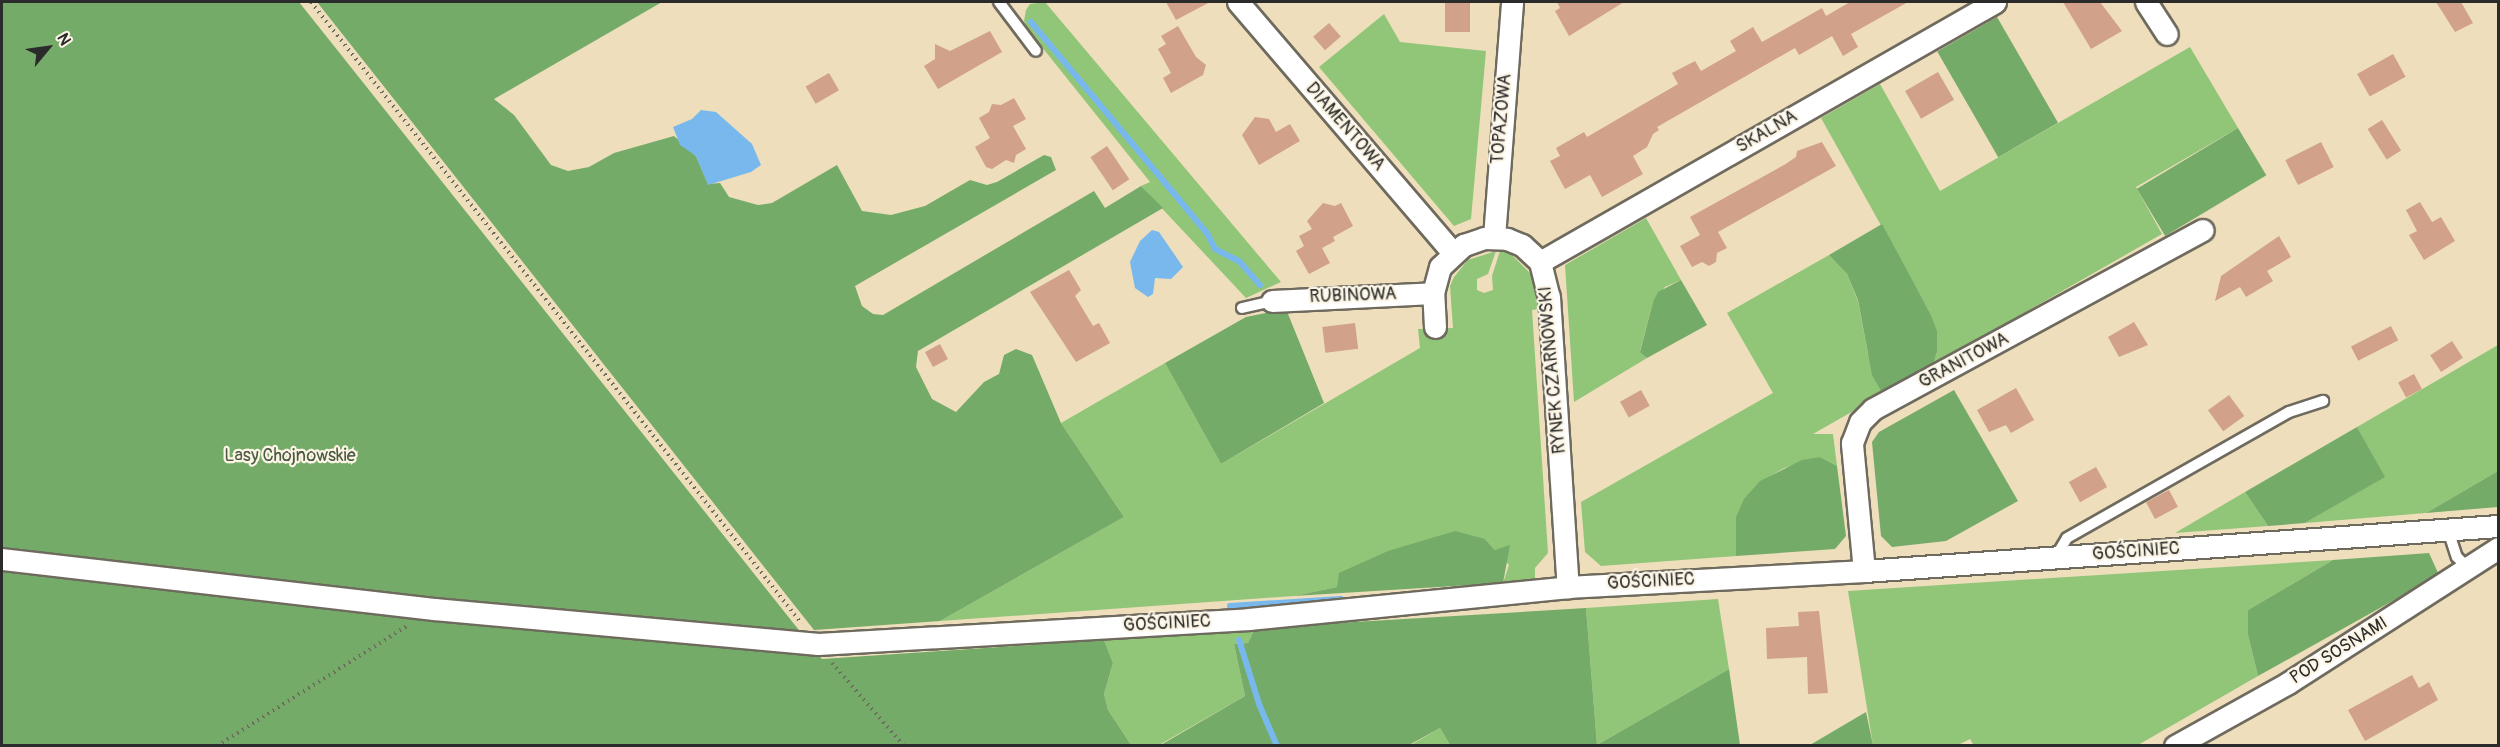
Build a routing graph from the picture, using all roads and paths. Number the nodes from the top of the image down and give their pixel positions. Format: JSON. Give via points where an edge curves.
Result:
{"nodes":[{"id":1,"x":310,"y":2,"type":"edge"},
{"id":2,"x":1002,"y":2,"type":"edge"},
{"id":3,"x":1238,"y":2,"type":"edge"},
{"id":4,"x":1512,"y":2,"type":"edge"},
{"id":5,"x":1995,"y":2,"type":"edge"},
{"id":6,"x":2146,"y":2,"type":"edge"},
{"id":7,"x":2167,"y":34,"type":"dead end"},
{"id":8,"x":1036,"y":51,"type":"dead end"},
{"id":9,"x":2203,"y":230,"type":"dead end"},
{"id":10,"x":1494,"y":237,"type":"junction"},
{"id":11,"x":1453,"y":253,"type":"junction"},
{"id":12,"x":1540,"y":262,"type":"junction"},
{"id":13,"x":1434,"y":293,"type":"junction"},
{"id":14,"x":1272,"y":301,"type":"joint"},
{"id":15,"x":1242,"y":308,"type":"dead end"},
{"id":16,"x":1435,"y":327,"type":"dead end"},
{"id":17,"x":2322,"y":401,"type":"dead end"},
{"id":18,"x":2499,"y":526,"type":"edge"},
{"id":19,"x":2448,"y":530,"type":"junction"},
{"id":20,"x":2499,"y":548,"type":"edge"},
{"id":21,"x":2055,"y":558,"type":"junction"},
{"id":22,"x":2,"y":559,"type":"edge"},
{"id":23,"x":2469,"y":569,"type":"junction"},
{"id":24,"x":1864,"y":571,"type":"junction"},
{"id":25,"x":1568,"y":586,"type":"junction"},
{"id":26,"x":434,"y":609,"type":"junction"},
{"id":27,"x":811,"y":643,"type":"junction"},
{"id":28,"x":217,"y":746,"type":"edge"},
{"id":29,"x":904,"y":746,"type":"edge"},
{"id":30,"x":2175,"y":746,"type":"edge"}],
"edges":[{"from":1,"to":27,"type":"path"},
{"from":2,"to":8,"type":"lane"},
{"from":3,"to":11,"type":"street","name":"DIAMENTOWA"},
{"from":4,"to":10,"type":"street","name":"TOPAZOWA"},
{"from":5,"to":12,"type":"street","name":"SKALNA"},
{"from":6,"to":7,"type":"street"},
{"from":9,"to":24,"type":"street","name":"GRANITOWA","via":[[1873,409],[1860,422],[1852,443]]},
{"from":10,"to":11,"type":"street","via":[[1473,240]]},
{"from":10,"to":12,"type":"street","name":"RYNEK CZARNOWSKI","via":[[1522,245]]},
{"from":11,"to":13,"type":"street","via":[[1440,267]]},
{"from":12,"to":25,"type":"street","name":"RYNEK CZARNOWSKI","via":[[1549,297]]},
{"from":13,"to":14,"type":"street","name":"RUBINOWA"},
{"from":13,"to":16,"type":"street"},
{"from":14,"to":15,"type":"lane"},
{"from":17,"to":21,"type":"lane","via":[[2289,412],[2067,538]]},
{"from":18,"to":19,"type":"street","name":"GOŚCINIEC"},
{"from":19,"to":21,"type":"street","name":"GOŚCINIEC"},
{"from":19,"to":23,"type":"lane","via":[[2457,557]]},
{"from":20,"to":23,"type":"street","name":"POD SOSNAMI"},
{"from":21,"to":24,"type":"street","name":"GOŚCINIEC"},
{"from":22,"to":26,"type":"street","name":"GOŚCINIEC"},
{"from":23,"to":30,"type":"street","name":"POD SOSNAMI","via":[[2288,683]]},
{"from":24,"to":25,"type":"street","name":"GOŚCINIEC"},
{"from":25,"to":27,"type":"street","name":"GOŚCINIEC","via":[[1249,619]]},
{"from":26,"to":27,"type":"street","name":"GOŚCINIEC"},
{"from":26,"to":28,"type":"path"},
{"from":27,"to":29,"type":"path"}]}
